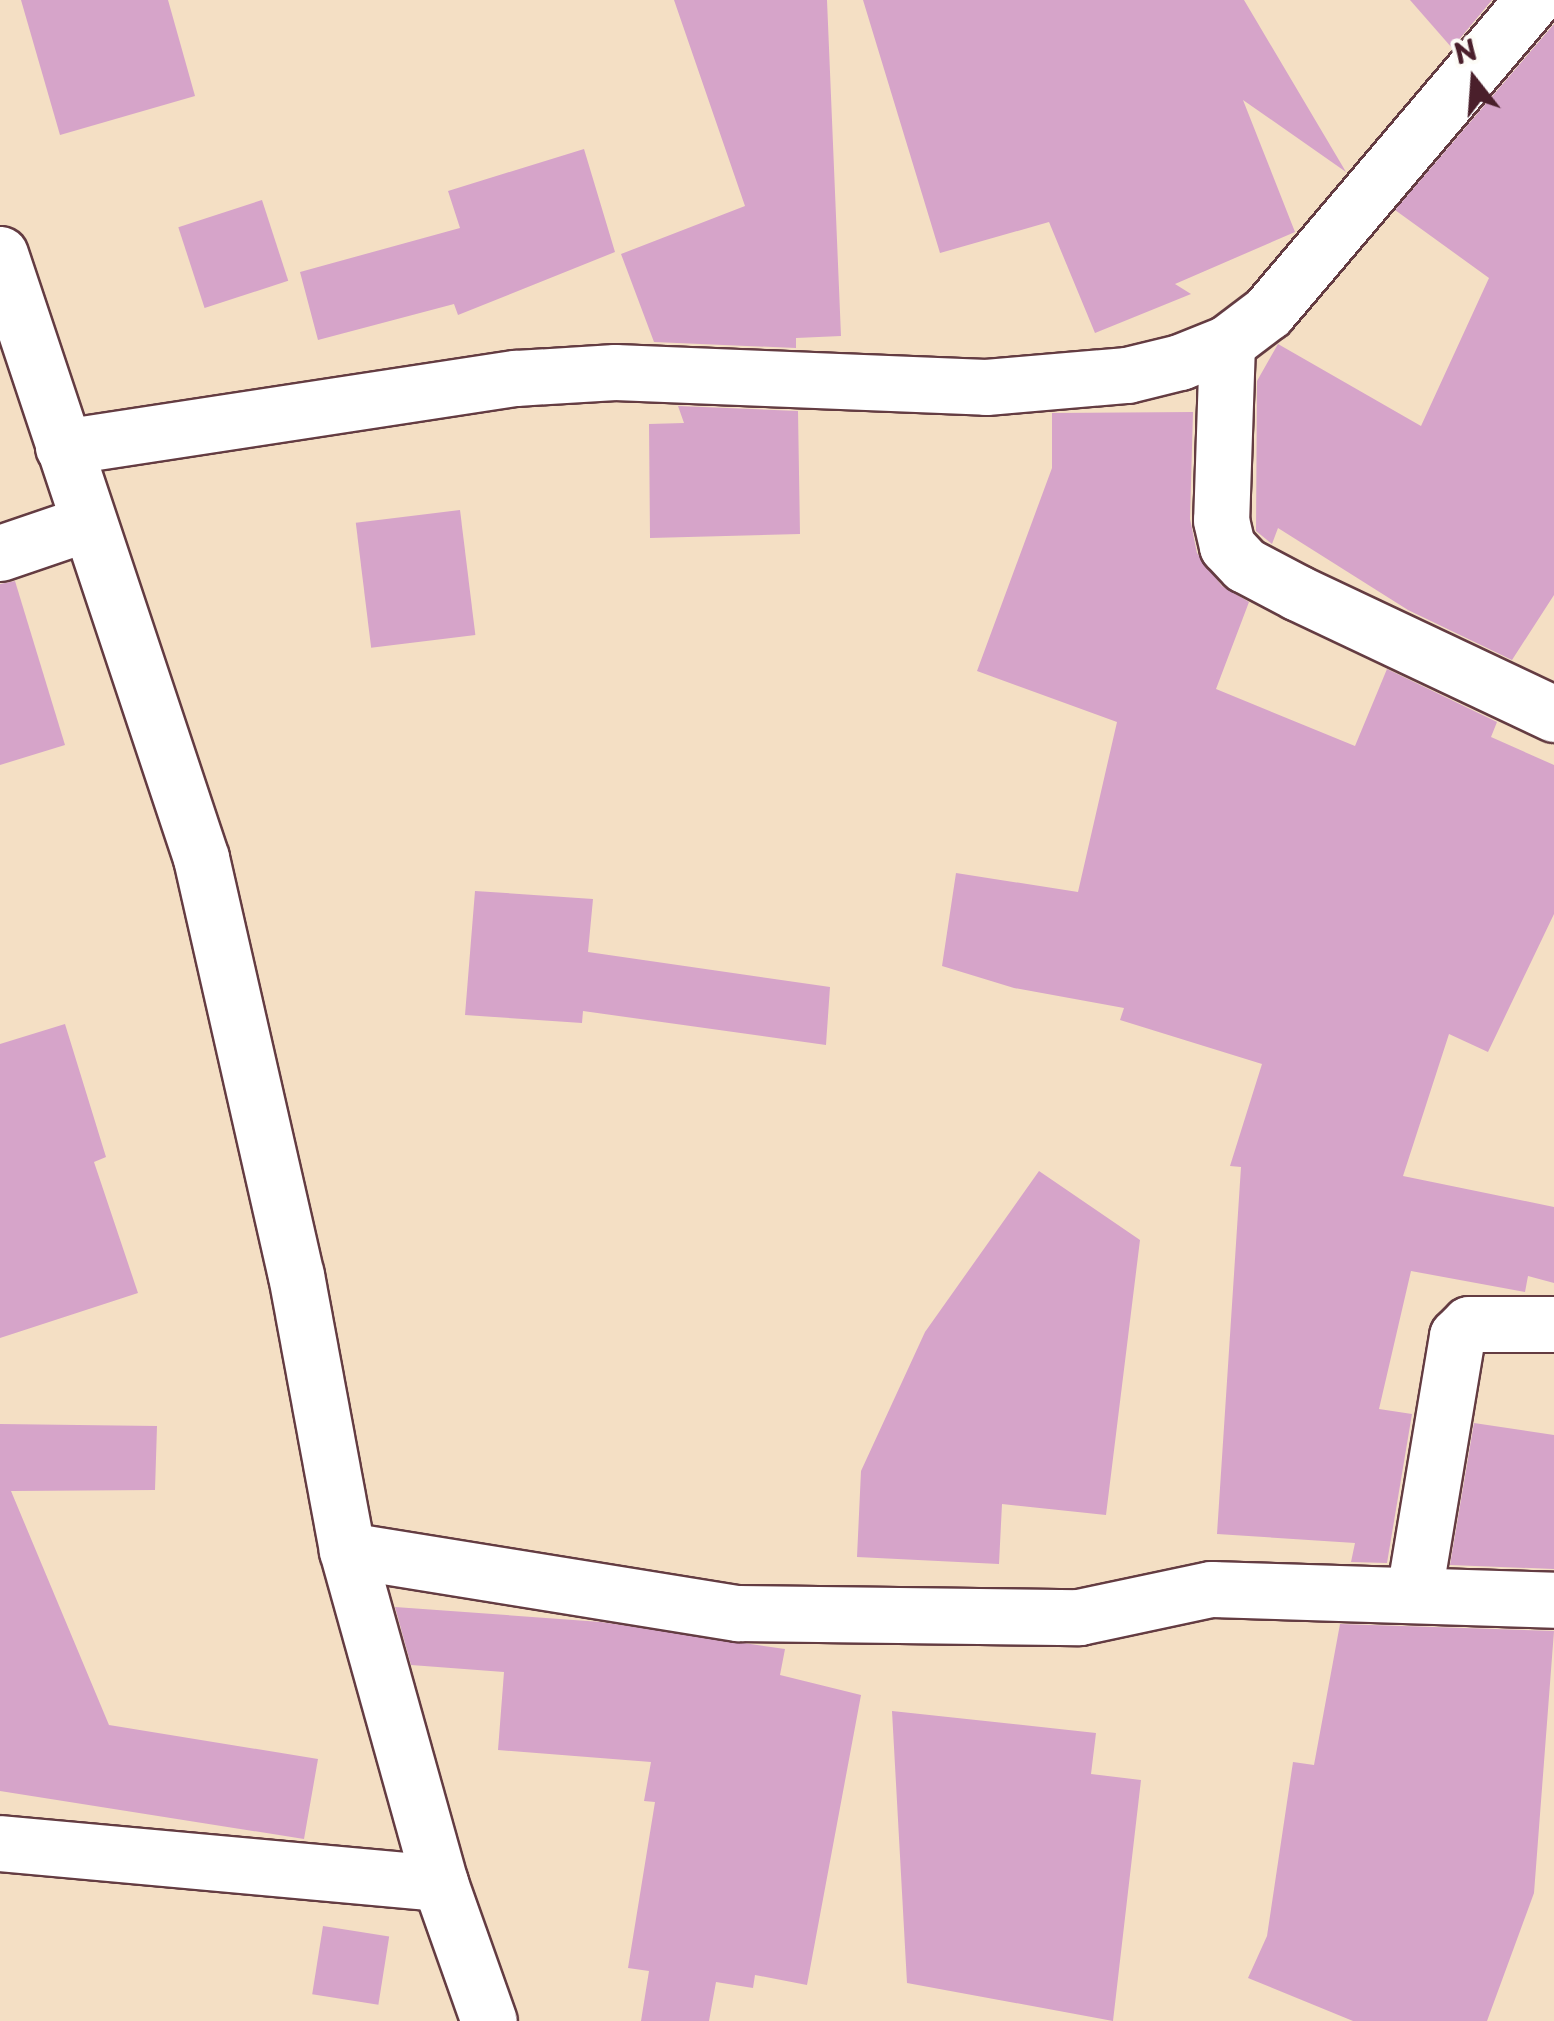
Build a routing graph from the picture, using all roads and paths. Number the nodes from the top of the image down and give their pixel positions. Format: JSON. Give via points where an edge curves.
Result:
{"nodes":[{"id":1,"x":1534,"y":0,"type":"edge"},
{"id":2,"x":0,"y":254,"type":"edge"},
{"id":3,"x":1226,"y":343,"type":"junction"},
{"id":4,"x":63,"y":446,"type":"junction"},
{"id":5,"x":88,"y":523,"type":"junction"},
{"id":6,"x":0,"y":553,"type":"edge"},
{"id":7,"x":1554,"y":714,"type":"edge"},
{"id":8,"x":1554,"y":1324,"type":"edge"},
{"id":9,"x":347,"y":1550,"type":"junction"},
{"id":10,"x":1414,"y":1594,"type":"junction"},
{"id":11,"x":1554,"y":1600,"type":"edge"},
{"id":12,"x":0,"y":1844,"type":"edge"},
{"id":13,"x":440,"y":1883,"type":"junction"},
{"id":14,"x":489,"y":2021,"type":"edge"}],
"edges":[{"from":1,"to":3,"type":"street","via":[[1268,312]]},
{"from":2,"to":4,"type":"street"},
{"from":3,"to":4,"type":"street","via":[[1127,375],[986,387],[614,372],[516,378]]},
{"from":3,"to":7,"type":"street","via":[[1220,520],[1227,546],[1245,565],[1298,593]]},
{"from":4,"to":5,"type":"street"},
{"from":5,"to":6,"type":"street"},
{"from":5,"to":9,"type":"street","via":[[201,858],[296,1274]]},
{"from":8,"to":10,"type":"street","via":[[1469,1324],[1457,1336]]},
{"from":9,"to":10,"type":"street","via":[[738,1613],[999,1621],[1080,1618],[1211,1589]]},
{"from":9,"to":13,"type":"street"},
{"from":10,"to":11,"type":"street"},
{"from":12,"to":13,"type":"street"},
{"from":13,"to":14,"type":"street"}]}
